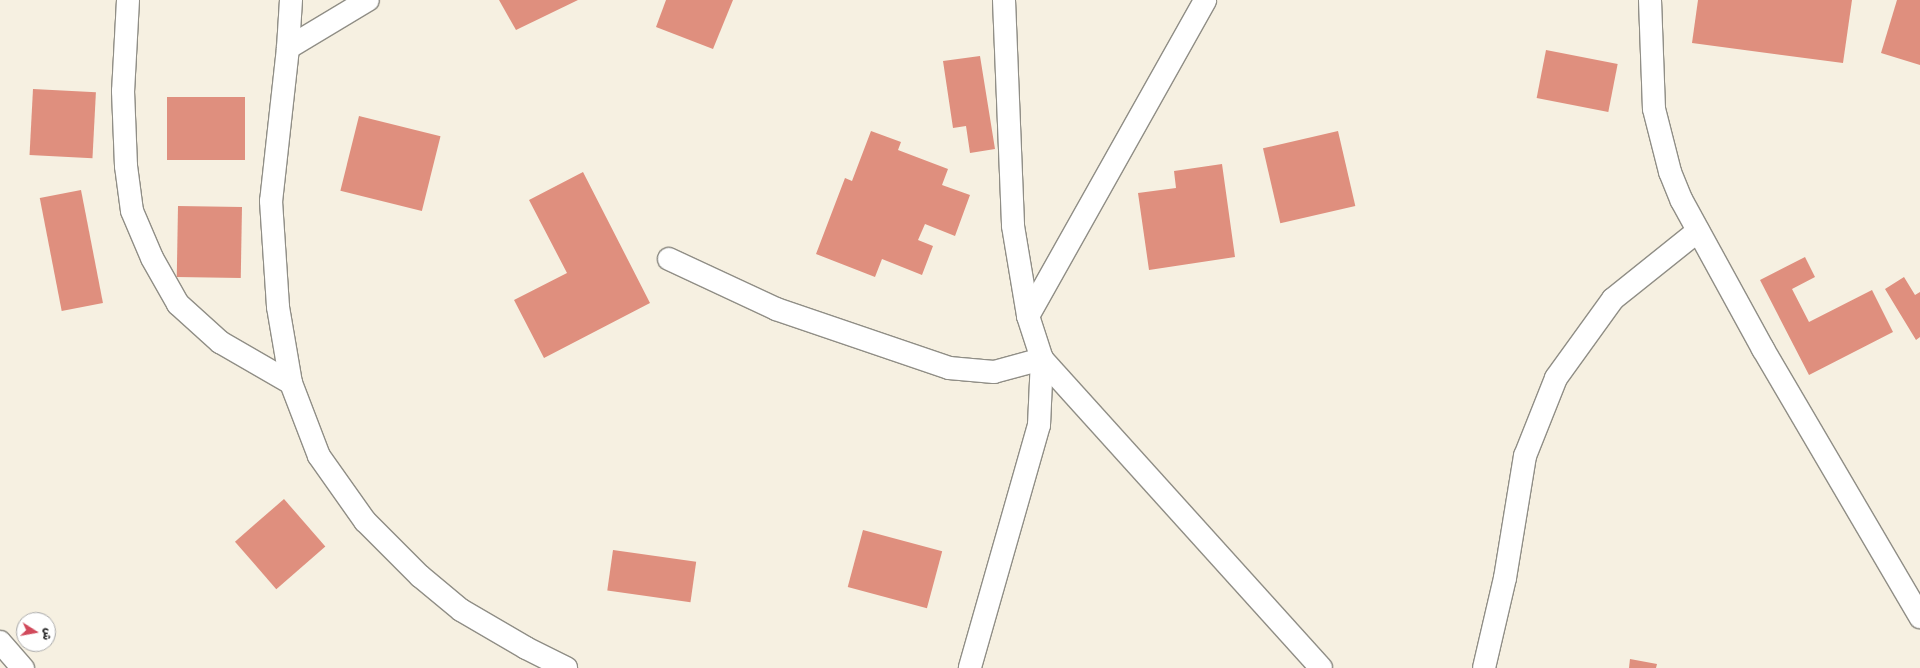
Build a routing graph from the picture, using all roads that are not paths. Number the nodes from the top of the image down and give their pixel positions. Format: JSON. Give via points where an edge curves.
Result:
{"nodes":[{"id":1,"x":128,"y":0,"type":"edge"},
{"id":2,"x":291,"y":0,"type":"edge"},
{"id":3,"x":368,"y":0,"type":"edge"},
{"id":4,"x":1004,"y":0,"type":"edge"},
{"id":5,"x":1205,"y":0,"type":"edge"},
{"id":6,"x":1650,"y":0,"type":"edge"},
{"id":7,"x":288,"y":48,"type":"junction"},
{"id":8,"x":1698,"y":231,"type":"junction"},
{"id":9,"x":670,"y":259,"type":"dead end"},
{"id":10,"x":1028,"y":316,"type":"junction"},
{"id":11,"x":1042,"y":359,"type":"junction"},
{"id":12,"x":291,"y":383,"type":"junction"},
{"id":13,"x":1920,"y":618,"type":"edge"},
{"id":14,"x":0,"y":642,"type":"edge"},
{"id":15,"x":23,"y":668,"type":"edge"},
{"id":16,"x":566,"y":668,"type":"edge"},
{"id":17,"x":970,"y":668,"type":"edge"},
{"id":18,"x":1321,"y":668,"type":"edge"},
{"id":19,"x":1484,"y":668,"type":"edge"}],
"edges":[{"from":1,"to":12,"type":"street","via":[[123,91],[126,166],[132,211],[149,251],[178,304],[220,342]]},
{"from":2,"to":7,"type":"street"},
{"from":3,"to":7,"type":"street"},
{"from":4,"to":10,"type":"street","via":[[1014,226]]},
{"from":5,"to":10,"type":"street"},
{"from":6,"to":8,"type":"street","via":[[1654,109],[1670,172]]},
{"from":7,"to":12,"type":"street","via":[[271,201],[278,307]]},
{"from":8,"to":13,"type":"street","via":[[1763,349]]},
{"from":8,"to":19,"type":"street","via":[[1613,299],[1556,378],[1525,456],[1505,578]]},
{"from":9,"to":11,"type":"street","via":[[776,309],[949,368],[994,372]]},
{"from":10,"to":11,"type":"street"},
{"from":11,"to":17,"type":"street","via":[[1039,425]]},
{"from":11,"to":18,"type":"street"},
{"from":12,"to":16,"type":"street","via":[[319,456],[365,521],[420,576],[460,610]]},
{"from":14,"to":15,"type":"street"}]}
